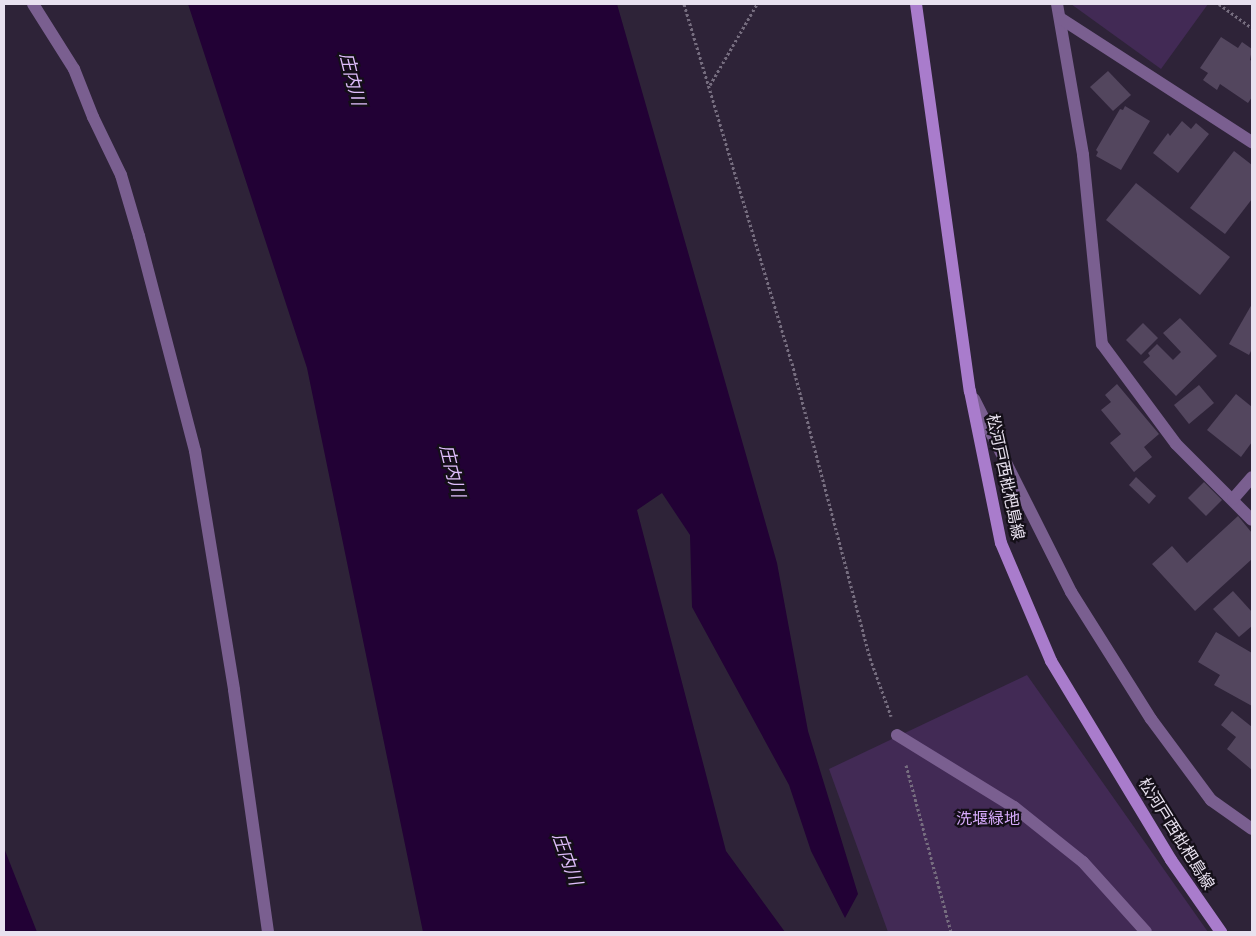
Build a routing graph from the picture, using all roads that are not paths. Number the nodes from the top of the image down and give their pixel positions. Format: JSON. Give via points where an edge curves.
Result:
{"nodes":[{"id":1,"x":33,"y":4,"type":"edge"},
{"id":2,"x":916,"y":4,"type":"edge"},
{"id":3,"x":1057,"y":4,"type":"edge"},
{"id":4,"x":1060,"y":18,"type":"junction"},
{"id":5,"x":1252,"y":142,"type":"edge"},
{"id":6,"x":970,"y":391,"type":"junction"},
{"id":7,"x":1252,"y":477,"type":"edge"},
{"id":8,"x":1233,"y":499,"type":"junction"},
{"id":9,"x":1252,"y":520,"type":"edge"},
{"id":10,"x":897,"y":735,"type":"road end"},
{"id":11,"x":1252,"y":829,"type":"edge"},
{"id":12,"x":268,"y":932,"type":"edge"},
{"id":13,"x":1146,"y":932,"type":"edge"},
{"id":14,"x":1221,"y":932,"type":"edge"}],
"edges":[{"from":1,"to":12,"type":"street","via":[[74,69],[121,176],[195,451],[234,690]]},
{"from":2,"to":6,"type":"main road","name":"松河戸西枇杷島線"},
{"from":3,"to":4,"type":"street"},
{"from":4,"to":5,"type":"street"},
{"from":4,"to":8,"type":"street","via":[[1083,155],[1102,344],[1176,444]]},
{"from":6,"to":11,"type":"street","via":[[1071,592],[1151,719],[1211,800]]},
{"from":6,"to":14,"type":"main road","name":"松河戸西枇杷島線","via":[[1001,543],[1051,661],[1171,860]]},
{"from":7,"to":8,"type":"street"},
{"from":8,"to":9,"type":"street"},
{"from":10,"to":13,"type":"street","via":[[1022,813],[1083,862]]}]}
